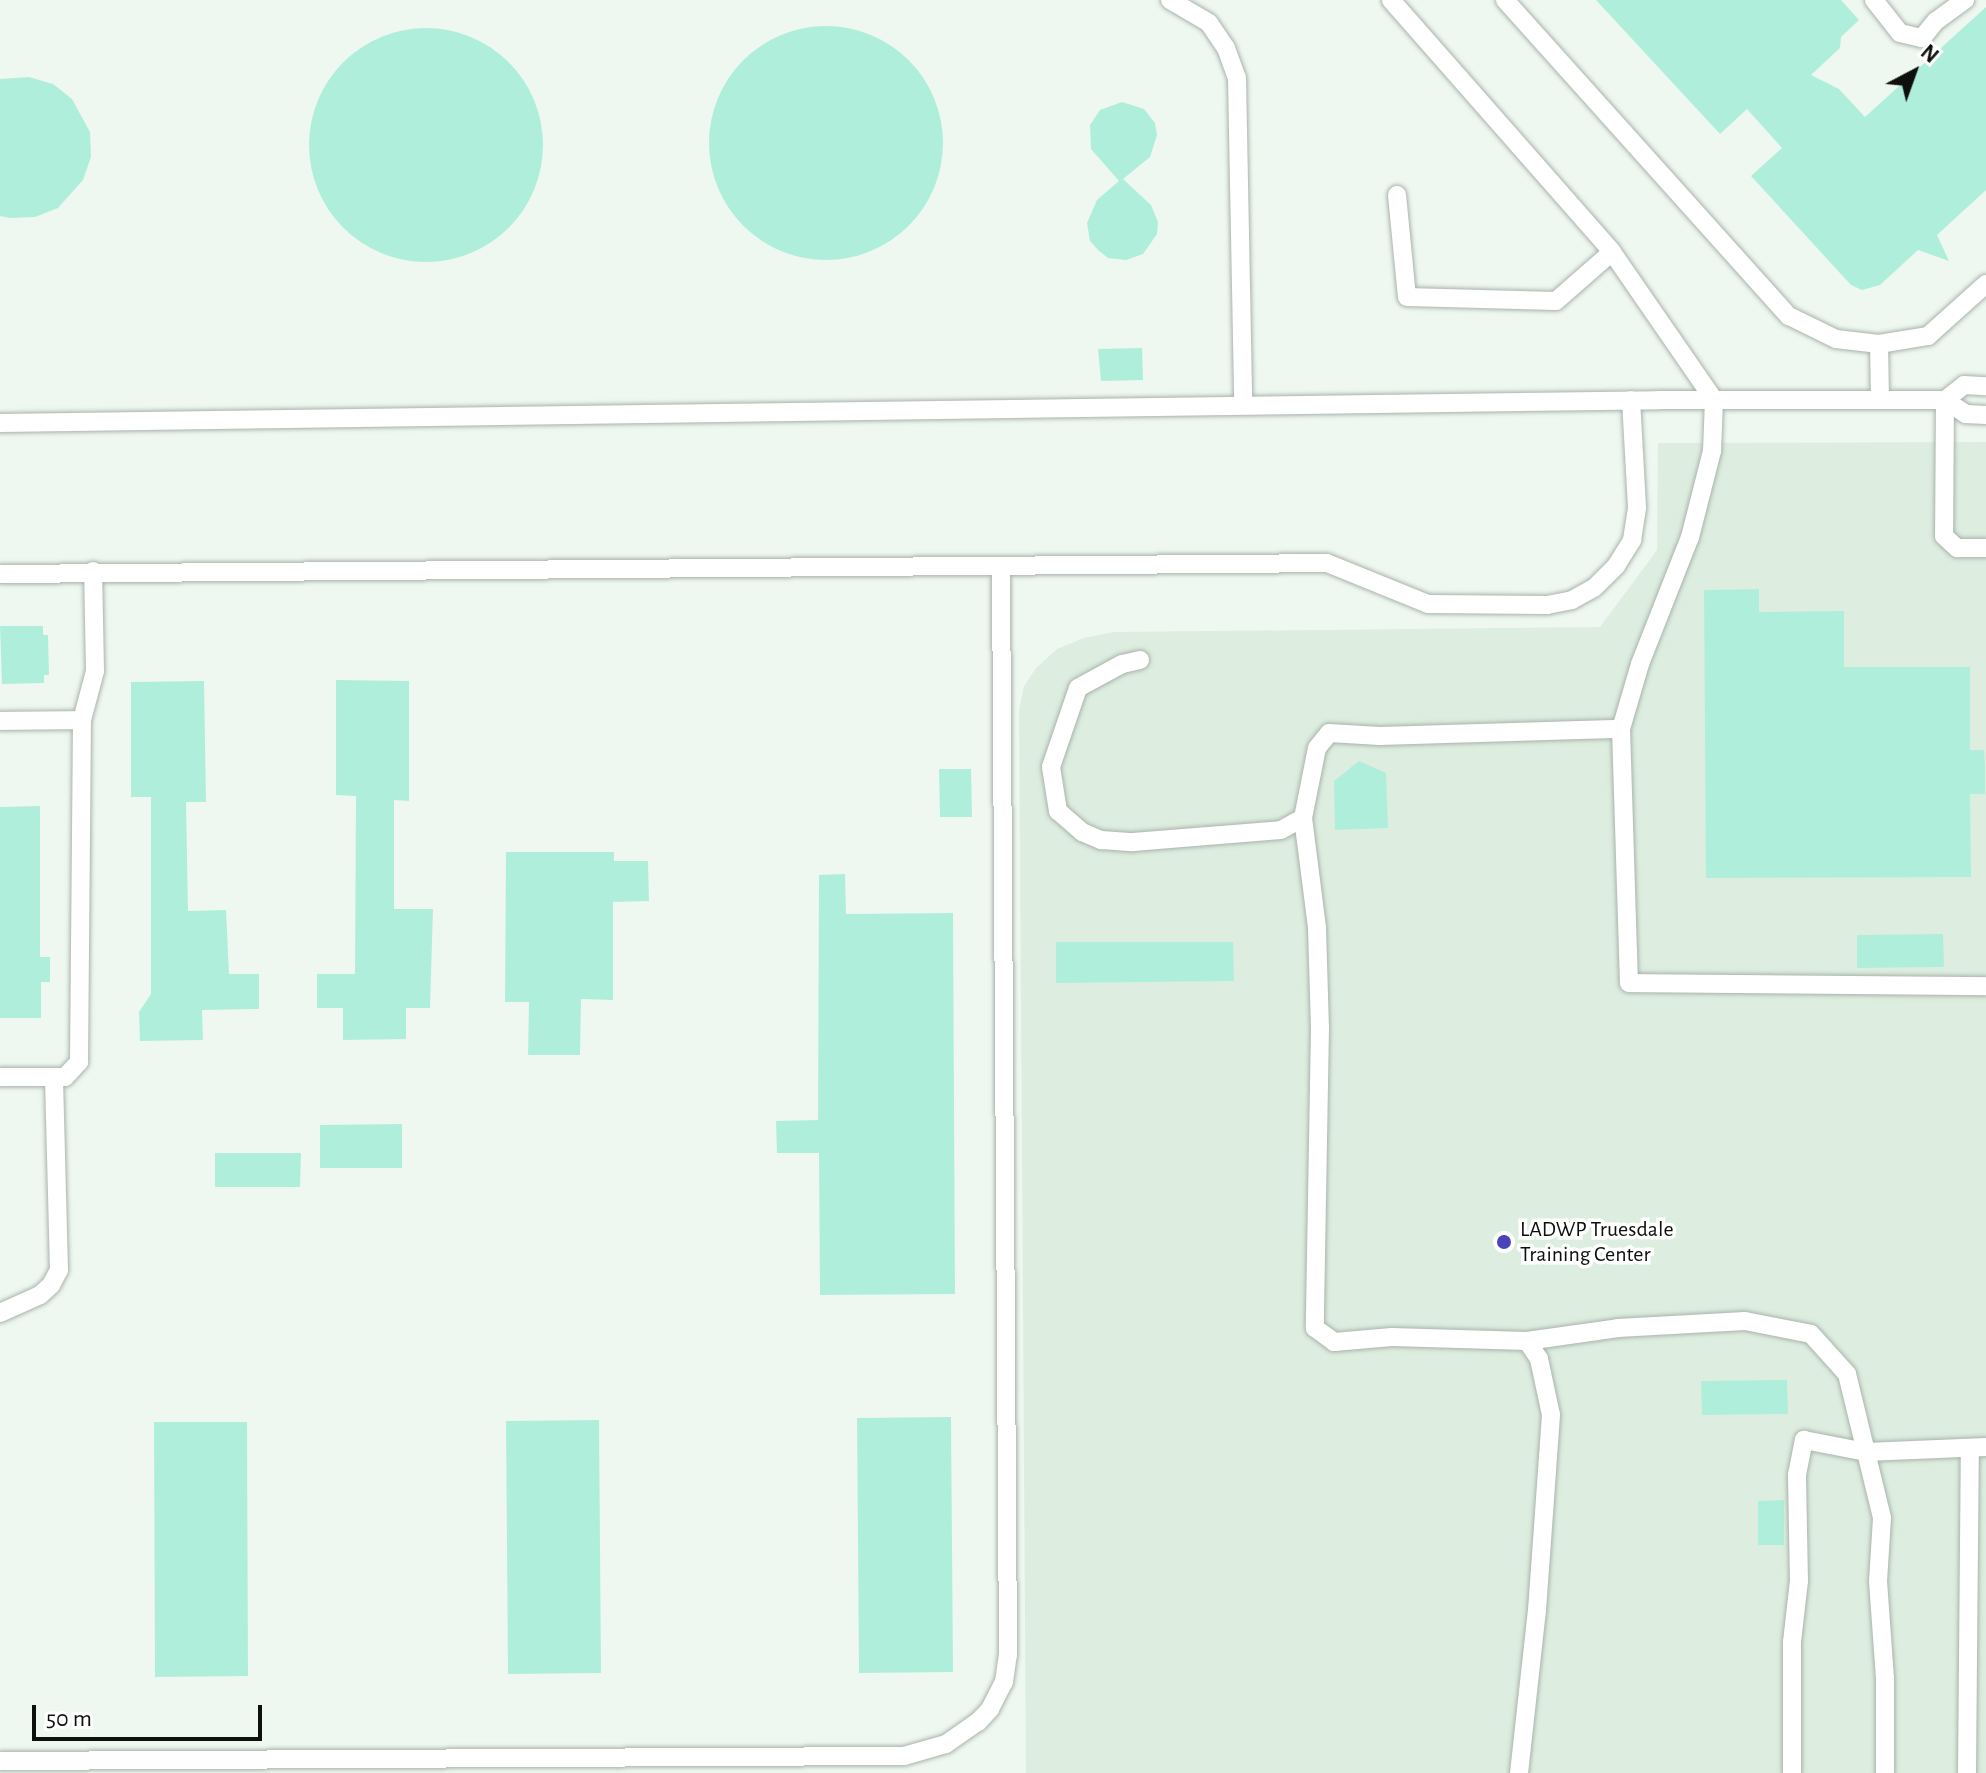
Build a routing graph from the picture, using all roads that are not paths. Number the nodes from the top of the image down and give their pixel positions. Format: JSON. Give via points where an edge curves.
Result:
{"nodes":[{"id":1,"x":1170,"y":0,"type":"edge"},
{"id":2,"x":1391,"y":0,"type":"edge"},
{"id":3,"x":1505,"y":0,"type":"edge"},
{"id":4,"x":1874,"y":0,"type":"edge"},
{"id":5,"x":1965,"y":0,"type":"edge"},
{"id":6,"x":1397,"y":195,"type":"dead end"},
{"id":7,"x":1612,"y":252,"type":"junction"},
{"id":8,"x":1986,"y":284,"type":"edge"},
{"id":9,"x":1879,"y":344,"type":"junction"},
{"id":10,"x":1986,"y":386,"type":"edge"},
{"id":11,"x":1631,"y":400,"type":"junction"},
{"id":12,"x":1714,"y":400,"type":"junction"},
{"id":13,"x":1880,"y":400,"type":"junction"},
{"id":14,"x":1945,"y":400,"type":"junction"},
{"id":15,"x":1243,"y":405,"type":"junction"},
{"id":16,"x":1986,"y":415,"type":"edge"},
{"id":17,"x":0,"y":423,"type":"edge"},
{"id":18,"x":1986,"y":548,"type":"edge"},
{"id":19,"x":1001,"y":567,"type":"junction"},
{"id":20,"x":93,"y":571,"type":"junction"},
{"id":21,"x":0,"y":574,"type":"edge"},
{"id":22,"x":1140,"y":660,"type":"dead end"},
{"id":23,"x":82,"y":720,"type":"junction"},
{"id":24,"x":0,"y":721,"type":"edge"},
{"id":25,"x":1621,"y":729,"type":"junction"},
{"id":26,"x":1303,"y":818,"type":"junction"},
{"id":27,"x":1986,"y":986,"type":"edge"},
{"id":28,"x":0,"y":1077,"type":"edge"},
{"id":29,"x":54,"y":1078,"type":"junction"},
{"id":30,"x":0,"y":1313,"type":"edge"},
{"id":31,"x":1527,"y":1341,"type":"junction"},
{"id":32,"x":1978,"y":1448,"type":"edge"},
{"id":33,"x":1866,"y":1452,"type":"junction"},
{"id":34,"x":0,"y":1761,"type":"edge"},
{"id":35,"x":1519,"y":1773,"type":"edge"},
{"id":36,"x":1792,"y":1773,"type":"edge"},
{"id":37,"x":1885,"y":1773,"type":"edge"},
{"id":38,"x":1967,"y":1773,"type":"edge"}],
"edges":[{"from":1,"to":15,"type":"lane","via":[[1209,23],[1237,78]]},
{"from":2,"to":7,"type":"lane"},
{"from":3,"to":9,"type":"lane","via":[[1789,316],[1836,339]]},
{"from":4,"to":5,"type":"lane","via":[[1900,33],[1922,38]]},
{"from":6,"to":7,"type":"lane","via":[[1407,297],[1556,301]]},
{"from":7,"to":12,"type":"lane"},
{"from":8,"to":9,"type":"lane","via":[[1928,336]]},
{"from":9,"to":13,"type":"lane"},
{"from":10,"to":14,"type":"lane","via":[[1964,385]]},
{"from":11,"to":12,"type":"lane"},
{"from":11,"to":15,"type":"lane"},
{"from":11,"to":19,"type":"lane","via":[[1637,507],[1632,540],[1606,577],[1572,600],[1547,605],[1428,604],[1327,563]]},
{"from":12,"to":13,"type":"lane"},
{"from":12,"to":25,"type":"lane","via":[[1712,451],[1690,537],[1640,664]]},
{"from":13,"to":14,"type":"lane"},
{"from":14,"to":16,"type":"lane","via":[[1966,414]]},
{"from":14,"to":18,"type":"lane","via":[[1944,536],[1957,548]]},
{"from":15,"to":17,"type":"lane"},
{"from":19,"to":20,"type":"lane"},
{"from":19,"to":34,"type":"lane","via":[[1008,1655],[1004,1682],[990,1709],[946,1744],[904,1756]]},
{"from":20,"to":21,"type":"lane"},
{"from":20,"to":23,"type":"lane","via":[[95,671]]},
{"from":22,"to":26,"type":"lane","via":[[1078,688],[1051,767],[1058,811],[1101,840],[1133,842],[1281,830]]},
{"from":23,"to":24,"type":"lane"},
{"from":23,"to":29,"type":"lane","via":[[80,1055],[70,1074]]},
{"from":25,"to":26,"type":"lane","via":[[1329,733],[1317,748]]},
{"from":25,"to":27,"type":"lane","via":[[1629,983]]},
{"from":26,"to":31,"type":"lane","via":[[1317,928],[1320,1027],[1315,1328],[1334,1342],[1392,1337]]},
{"from":28,"to":29,"type":"lane"},
{"from":29,"to":30,"type":"lane","via":[[59,1270],[40,1295]]},
{"from":31,"to":33,"type":"lane","via":[[1697,1321],[1745,1321],[1811,1334],[1847,1374]]},
{"from":31,"to":35,"type":"lane","via":[[1539,1359],[1551,1415]]},
{"from":32,"to":33,"type":"lane"},
{"from":32,"to":38,"type":"lane"},
{"from":33,"to":36,"type":"lane","via":[[1804,1440],[1797,1475]]},
{"from":33,"to":37,"type":"lane","via":[[1882,1518],[1878,1581]]}]}
